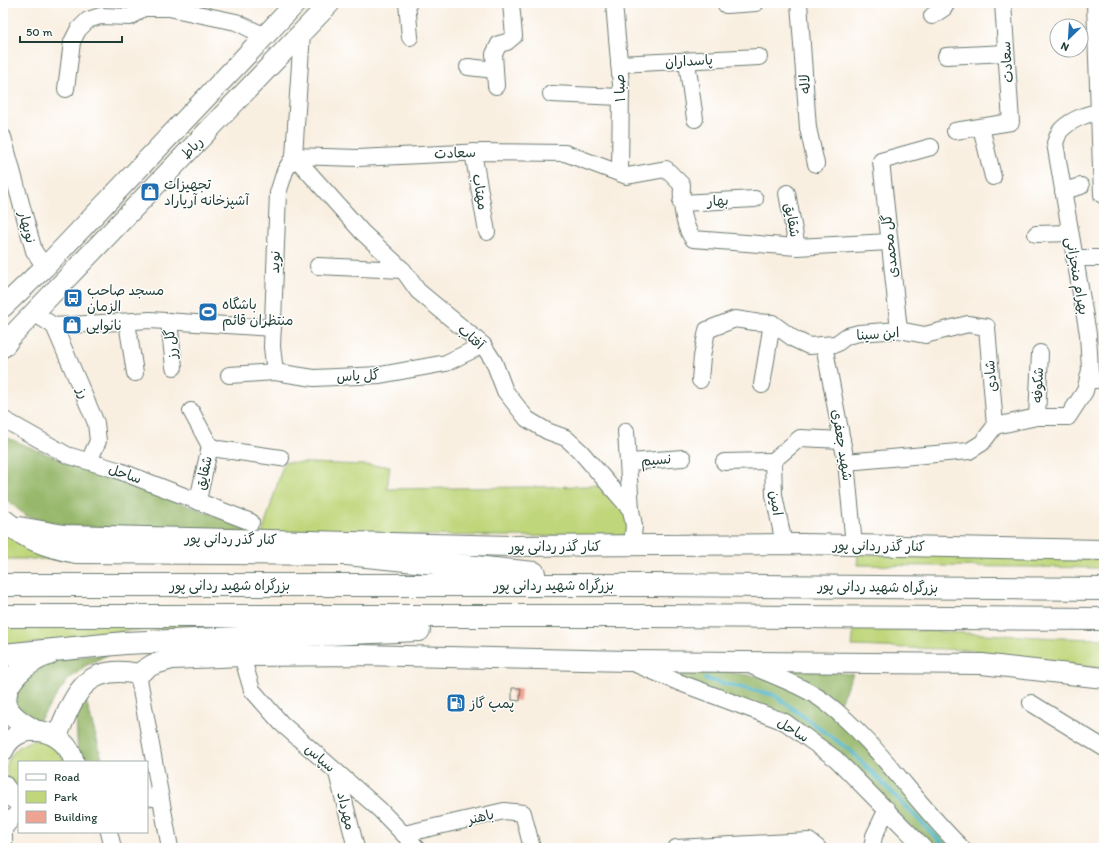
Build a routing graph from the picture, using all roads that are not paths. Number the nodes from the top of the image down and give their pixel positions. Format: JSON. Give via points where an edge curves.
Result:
{"nodes":[{"id":1,"x":296,"y":3,"type":"edge"},
{"id":2,"x":330,"y":3,"type":"edge"},
{"id":3,"x":407,"y":3,"type":"edge"},
{"id":4,"x":511,"y":3,"type":"edge"},
{"id":5,"x":614,"y":3,"type":"edge"},
{"id":6,"x":756,"y":3,"type":"edge"},
{"id":7,"x":946,"y":3,"type":"edge"},
{"id":8,"x":1003,"y":3,"type":"edge"},
{"id":9,"x":1095,"y":3,"type":"edge"},
{"id":10,"x":803,"y":4,"type":"edge"},
{"id":11,"x":726,"y":5,"type":"dead end"},
{"id":12,"x":147,"y":6,"type":"edge"},
{"id":13,"x":169,"y":6,"type":"edge"},
{"id":14,"x":932,"y":16,"type":"dead end"},
{"id":15,"x":302,"y":33,"type":"junction"},
{"id":16,"x":265,"y":36,"type":"junction"},
{"id":17,"x":410,"y":37,"type":"dead end"},
{"id":18,"x":1006,"y":53,"type":"junction"},
{"id":19,"x":946,"y":56,"type":"dead end"},
{"id":20,"x":759,"y":57,"type":"dead end"},
{"id":21,"x":687,"y":62,"type":"junction"},
{"id":22,"x":619,"y":64,"type":"junction"},
{"id":23,"x":468,"y":67,"type":"dead end"},
{"id":24,"x":66,"y":89,"type":"dead end"},
{"id":25,"x":551,"y":94,"type":"dead end"},
{"id":26,"x":621,"y":97,"type":"junction"},
{"id":27,"x":1101,"y":112,"type":"edge"},
{"id":28,"x":695,"y":119,"type":"dead end"},
{"id":29,"x":981,"y":127,"type":"junction"},
{"id":30,"x":955,"y":131,"type":"dead end"},
{"id":31,"x":3,"y":137,"type":"edge"},
{"id":32,"x":931,"y":147,"type":"dead end"},
{"id":33,"x":473,"y":152,"type":"junction"},
{"id":34,"x":294,"y":156,"type":"junction"},
{"id":35,"x":816,"y":164,"type":"dead end"},
{"id":36,"x":620,"y":173,"type":"junction"},
{"id":37,"x":993,"y":177,"type":"dead end"},
{"id":38,"x":1081,"y":186,"type":"dead end"},
{"id":39,"x":1063,"y":191,"type":"junction"},
{"id":40,"x":787,"y":193,"type":"dead end"},
{"id":41,"x":1102,"y":195,"type":"dead end"},
{"id":42,"x":755,"y":199,"type":"dead end"},
{"id":43,"x":681,"y":203,"type":"junction"},
{"id":44,"x":487,"y":232,"type":"dead end"},
{"id":45,"x":1070,"y":232,"type":"junction"},
{"id":46,"x":1036,"y":234,"type":"dead end"},
{"id":47,"x":889,"y":242,"type":"junction"},
{"id":48,"x":797,"y":247,"type":"junction"},
{"id":49,"x":1074,"y":258,"type":"junction"},
{"id":50,"x":1104,"y":258,"type":"edge"},
{"id":51,"x":45,"y":266,"type":"junction"},
{"id":52,"x":318,"y":266,"type":"dead end"},
{"id":53,"x":403,"y":270,"type":"junction"},
{"id":54,"x":3,"y":308,"type":"edge"},
{"id":55,"x":34,"y":313,"type":"junction"},
{"id":56,"x":169,"y":321,"type":"junction"},
{"id":57,"x":127,"y":322,"type":"junction"},
{"id":58,"x":772,"y":323,"type":"junction"},
{"id":59,"x":54,"y":326,"type":"junction"},
{"id":60,"x":987,"y":327,"type":"joint"},
{"id":61,"x":273,"y":328,"type":"junction"},
{"id":62,"x":899,"y":330,"type":"junction"},
{"id":63,"x":4,"y":344,"type":"edge"},
{"id":64,"x":484,"y":345,"type":"junction"},
{"id":65,"x":824,"y":345,"type":"junction"},
{"id":66,"x":1040,"y":353,"type":"dead end"},
{"id":67,"x":174,"y":367,"type":"dead end"},
{"id":68,"x":275,"y":372,"type":"junction"},
{"id":69,"x":135,"y":373,"type":"dead end"},
{"id":70,"x":229,"y":375,"type":"dead end"},
{"id":71,"x":700,"y":380,"type":"dead end"},
{"id":72,"x":1088,"y":380,"type":"junction"},
{"id":73,"x":1104,"y":380,"type":"edge"},
{"id":74,"x":762,"y":385,"type":"dead end"},
{"id":75,"x":191,"y":411,"type":"dead end"},
{"id":76,"x":1037,"y":417,"type":"junction"},
{"id":77,"x":3,"y":419,"type":"edge"},
{"id":78,"x":995,"y":426,"type":"junction"},
{"id":79,"x":626,"y":431,"type":"dead end"},
{"id":80,"x":842,"y":440,"type":"junction"},
{"id":81,"x":210,"y":446,"type":"junction"},
{"id":82,"x":281,"y":458,"type":"dead end"},
{"id":83,"x":683,"y":458,"type":"dead end"},
{"id":84,"x":89,"y":461,"type":"junction"},
{"id":85,"x":773,"y":461,"type":"junction"},
{"id":86,"x":630,"y":462,"type":"junction"},
{"id":87,"x":724,"y":462,"type":"dead end"},
{"id":88,"x":846,"y":462,"type":"junction"},
{"id":89,"x":198,"y":500,"type":"junction"},
{"id":90,"x":631,"y":510,"type":"junction"},
{"id":91,"x":5,"y":522,"type":"edge"},
{"id":92,"x":251,"y":522,"type":"dead end"},
{"id":93,"x":784,"y":544,"type":"junction"},
{"id":94,"x":632,"y":545,"type":"junction"},
{"id":95,"x":854,"y":545,"type":"junction"},
{"id":96,"x":1104,"y":550,"type":"edge"},
{"id":97,"x":1104,"y":583,"type":"edge"},
{"id":98,"x":3,"y":585,"type":"edge"},
{"id":99,"x":656,"y":585,"type":"junction"},
{"id":100,"x":1014,"y":588,"type":"junction"},
{"id":101,"x":1104,"y":589,"type":"edge"},
{"id":102,"x":3,"y":616,"type":"edge"},
{"id":103,"x":652,"y":616,"type":"junction"},
{"id":104,"x":1104,"y":619,"type":"edge"},
{"id":105,"x":64,"y":648,"type":"junction"},
{"id":106,"x":3,"y":655,"type":"edge"},
{"id":107,"x":242,"y":656,"type":"junction"},
{"id":108,"x":629,"y":661,"type":"junction"},
{"id":109,"x":748,"y":662,"type":"junction"},
{"id":110,"x":138,"y":674,"type":"junction"},
{"id":111,"x":1104,"y":678,"type":"edge"},
{"id":112,"x":1031,"y":703,"type":"dead end"},
{"id":113,"x":33,"y":730,"type":"junction"},
{"id":114,"x":57,"y":736,"type":"junction"},
{"id":115,"x":1104,"y":748,"type":"edge"},
{"id":116,"x":3,"y":750,"type":"edge"},
{"id":117,"x":74,"y":761,"type":"edge"},
{"id":118,"x":337,"y":773,"type":"junction"},
{"id":119,"x":3,"y":785,"type":"edge"},
{"id":120,"x":154,"y":798,"type":"edge"},
{"id":121,"x":18,"y":800,"type":"edge"},
{"id":122,"x":887,"y":809,"type":"junction"},
{"id":123,"x":18,"y":811,"type":"edge"},
{"id":124,"x":3,"y":829,"type":"edge"},
{"id":125,"x":109,"y":833,"type":"edge"},
{"id":126,"x":404,"y":834,"type":"junction"},
{"id":127,"x":4,"y":848,"type":"edge"},
{"id":128,"x":113,"y":848,"type":"edge"},
{"id":129,"x":170,"y":848,"type":"edge"},
{"id":130,"x":356,"y":848,"type":"edge"},
{"id":131,"x":417,"y":848,"type":"edge"},
{"id":132,"x":532,"y":848,"type":"edge"},
{"id":133,"x":676,"y":848,"type":"edge"},
{"id":134,"x":818,"y":848,"type":"edge"},
{"id":135,"x":872,"y":848,"type":"edge"},
{"id":136,"x":924,"y":848,"type":"edge"},
{"id":137,"x":962,"y":848,"type":"edge"}],
"edges":[{"from":1,"to":16,"type":"main road","name":"رباط"},
{"from":2,"to":15,"type":"main road","name":"رباط"},
{"from":3,"to":17,"type":"street"},
{"from":4,"to":23,"type":"street","via":[[514,36],[499,44],[494,54],[496,78]]},
{"from":5,"to":22,"type":"street","name":"صبا ۱"},
{"from":6,"to":11,"type":"street"},
{"from":7,"to":14,"type":"street","via":[[944,8]]},
{"from":8,"to":18,"type":"street","name":"سعادت"},
{"from":9,"to":27,"type":"street"},
{"from":10,"to":35,"type":"street","name":"لاله","via":[[808,128]]},
{"from":12,"to":13,"type":"street"},
{"from":12,"to":24,"type":"street","via":[[130,17],[100,16],[88,20],[78,30],[72,42]]},
{"from":13,"to":16,"type":"street","via":[[236,22]]},
{"from":15,"to":34,"type":"street"},
{"from":15,"to":55,"type":"main road","name":"رباط"},
{"from":16,"to":51,"type":"main road","name":"رباط"},
{"from":18,"to":19,"type":"street"},
{"from":18,"to":29,"type":"street","name":"سعادت","via":[[1011,122]]},
{"from":20,"to":21,"type":"street","name":"پاسداران"},
{"from":21,"to":22,"type":"street","name":"پاسداران"},
{"from":21,"to":28,"type":"street"},
{"from":22,"to":26,"type":"street","name":"صبا ۱"},
{"from":25,"to":26,"type":"street"},
{"from":26,"to":36,"type":"street","name":"صبا ۱"},
{"from":27,"to":39,"type":"street","name":"بهرام منجزانی","via":[[1076,120],[1061,129],[1055,143]]},
{"from":27,"to":41,"type":"street"},
{"from":29,"to":30,"type":"street"},
{"from":29,"to":37,"type":"street"},
{"from":31,"to":51,"type":"street","name":"نوبهار","via":[[34,251]]},
{"from":32,"to":47,"type":"street","name":"گل محمدی","via":[[880,162]]},
{"from":33,"to":34,"type":"street","name":"سعادت","via":[[358,158]]},
{"from":33,"to":36,"type":"street","name":"سعادت","via":[[565,154]]},
{"from":33,"to":44,"type":"street","name":"مهتاب"},
{"from":34,"to":53,"type":"street","name":"آفتاب","via":[[362,232]]},
{"from":34,"to":61,"type":"street","name":"نوید","via":[[285,171],[278,193]]},
{"from":36,"to":43,"type":"street","name":"سعادت","via":[[627,176],[666,169],[682,185]]},
{"from":38,"to":39,"type":"street"},
{"from":39,"to":45,"type":"street","name":"بهرام منجزانی"},
{"from":40,"to":48,"type":"street","name":"شقایق"},
{"from":42,"to":43,"type":"street","name":"بهار"},
{"from":43,"to":48,"type":"street","name":"سعادت","via":[[688,231],[693,238]]},
{"from":45,"to":46,"type":"street"},
{"from":45,"to":49,"type":"street","name":"بهرام منجزانی"},
{"from":47,"to":48,"type":"street"},
{"from":47,"to":62,"type":"street","name":"گل محمدی"},
{"from":49,"to":50,"type":"street"},
{"from":49,"to":72,"type":"street","name":"بهرام منجزانی","via":[[1088,334]]},
{"from":51,"to":54,"type":"main road","name":"رباط"},
{"from":52,"to":53,"type":"street"},
{"from":53,"to":64,"type":"street","name":"آفتاب","via":[[418,291]]},
{"from":55,"to":59,"type":"street"},
{"from":55,"to":63,"type":"main road","name":"رباط"},
{"from":56,"to":57,"type":"street"},
{"from":56,"to":61,"type":"street"},
{"from":56,"to":67,"type":"street","name":"گل رز"},
{"from":57,"to":59,"type":"street"},
{"from":57,"to":69,"type":"street"},
{"from":58,"to":65,"type":"street","name":"ابن سینا","via":[[809,346]]},
{"from":58,"to":71,"type":"street","via":[[735,319],[707,330]]},
{"from":58,"to":74,"type":"street"},
{"from":59,"to":84,"type":"street","name":"رز","via":[[96,423],[98,441]]},
{"from":60,"to":62,"type":"street","name":"ابن سینا","via":[[968,324],[925,335]]},
{"from":60,"to":78,"type":"street","name":"شادی"},
{"from":61,"to":68,"type":"street","name":"نوید"},
{"from":62,"to":65,"type":"street","name":"ابن سینا","via":[[859,333],[847,336],[836,344]]},
{"from":64,"to":68,"type":"street","name":"گل یاس","via":[[446,363],[380,375],[314,378]]},
{"from":64,"to":90,"type":"street","name":"آفتاب","via":[[494,362],[505,391],[527,419],[547,431],[566,438],[580,450]]},
{"from":65,"to":80,"type":"street","name":"شهید جعفری"},
{"from":66,"to":76,"type":"street","name":"شکوفه"},
{"from":68,"to":70,"type":"street","name":"گل یاس"},
{"from":72,"to":73,"type":"street"},
{"from":72,"to":76,"type":"street","name":"بهرام منجزانی","via":[[1085,391],[1068,417]]},
{"from":75,"to":81,"type":"street"},
{"from":76,"to":78,"type":"street","name":"بهرام منجزانی"},
{"from":77,"to":84,"type":"street","name":"ساحل","via":[[67,455]]},
{"from":78,"to":88,"type":"street","via":[[982,443],[969,451]]},
{"from":79,"to":86,"type":"street","name":"نسیم"},
{"from":80,"to":85,"type":"street","via":[[800,438]]},
{"from":80,"to":88,"type":"street","name":"شهید جعفری"},
{"from":81,"to":82,"type":"street"},
{"from":81,"to":89,"type":"street","name":"شقایق"},
{"from":83,"to":86,"type":"street","name":"نسیم"},
{"from":84,"to":89,"type":"street","name":"ساحل"},
{"from":85,"to":87,"type":"street"},
{"from":85,"to":93,"type":"street","name":"امین","via":[[774,495]]},
{"from":86,"to":90,"type":"street","name":"نسیم"},
{"from":88,"to":95,"type":"street","name":"شهید جعفری"},
{"from":89,"to":92,"type":"street","name":"ساحل"},
{"from":90,"to":94,"type":"street","via":[[634,526]]},
{"from":91,"to":94,"type":"main road","name":"کنار گذر ردانی پور","via":[[64,535],[511,546]]},
{"from":91,"to":99,"type":"highway","via":[[18,532],[47,546],[76,552],[347,554]]},
{"from":93,"to":94,"type":"main road","name":"کنار گذر ردانی پور"},
{"from":93,"to":95,"type":"main road","name":"کنار گذر ردانی پور"},
{"from":95,"to":96,"type":"main road","name":"کنار گذر ردانی پور"},
{"from":97,"to":100,"type":"highway"},
{"from":98,"to":99,"type":"highway","name":"بزرگراه شهید ردانی پور"},
{"from":99,"to":100,"type":"highway","name":"بزرگراه شهید ردانی پور"},
{"from":100,"to":101,"type":"highway","name":"بزرگراه شهید ردانی پور"},
{"from":102,"to":103,"type":"highway"},
{"from":103,"to":104,"type":"highway"},
{"from":103,"to":105,"type":"highway","via":[[359,634],[125,643]]},
{"from":105,"to":106,"type":"highway"},
{"from":105,"to":113,"type":"highway","via":[[26,664],[14,677],[6,693],[6,706],[11,713]]},
{"from":107,"to":108,"type":"main road","via":[[360,655]]},
{"from":107,"to":110,"type":"main road","via":[[172,659],[152,665]]},
{"from":107,"to":118,"type":"street","name":"سپاس","via":[[252,690],[281,724]]},
{"from":108,"to":109,"type":"main road"},
{"from":108,"to":122,"type":"street","name":"ساحل","via":[[786,722],[836,759]]},
{"from":109,"to":111,"type":"main road","via":[[982,664]]},
{"from":109,"to":137,"type":"street","via":[[800,687],[847,720]]},
{"from":110,"to":114,"type":"main road","via":[[122,670],[100,673],[81,687]]},
{"from":110,"to":120,"type":"street"},
{"from":112,"to":115,"type":"street"},
{"from":113,"to":114,"type":"main road"},
{"from":113,"to":116,"type":"main road","via":[[12,739]]},
{"from":114,"to":117,"type":"main road","via":[[70,751]]},
{"from":118,"to":126,"type":"street","name":"سپاس","via":[[379,808]]},
{"from":118,"to":130,"type":"street","name":"مهرداد"},
{"from":119,"to":121,"type":"main road"},
{"from":120,"to":129,"type":"street"},
{"from":122,"to":135,"type":"street","via":[[874,836]]},
{"from":122,"to":136,"type":"street","name":"ساحل"},
{"from":123,"to":124,"type":"street"},
{"from":124,"to":127,"type":"street"},
{"from":125,"to":128,"type":"street"},
{"from":126,"to":131,"type":"street","name":"سپاس"},
{"from":126,"to":132,"type":"street","name":"باهنر","via":[[504,811],[523,813]]},
{"from":133,"to":134,"type":"street","via":[[809,841]]}]}
